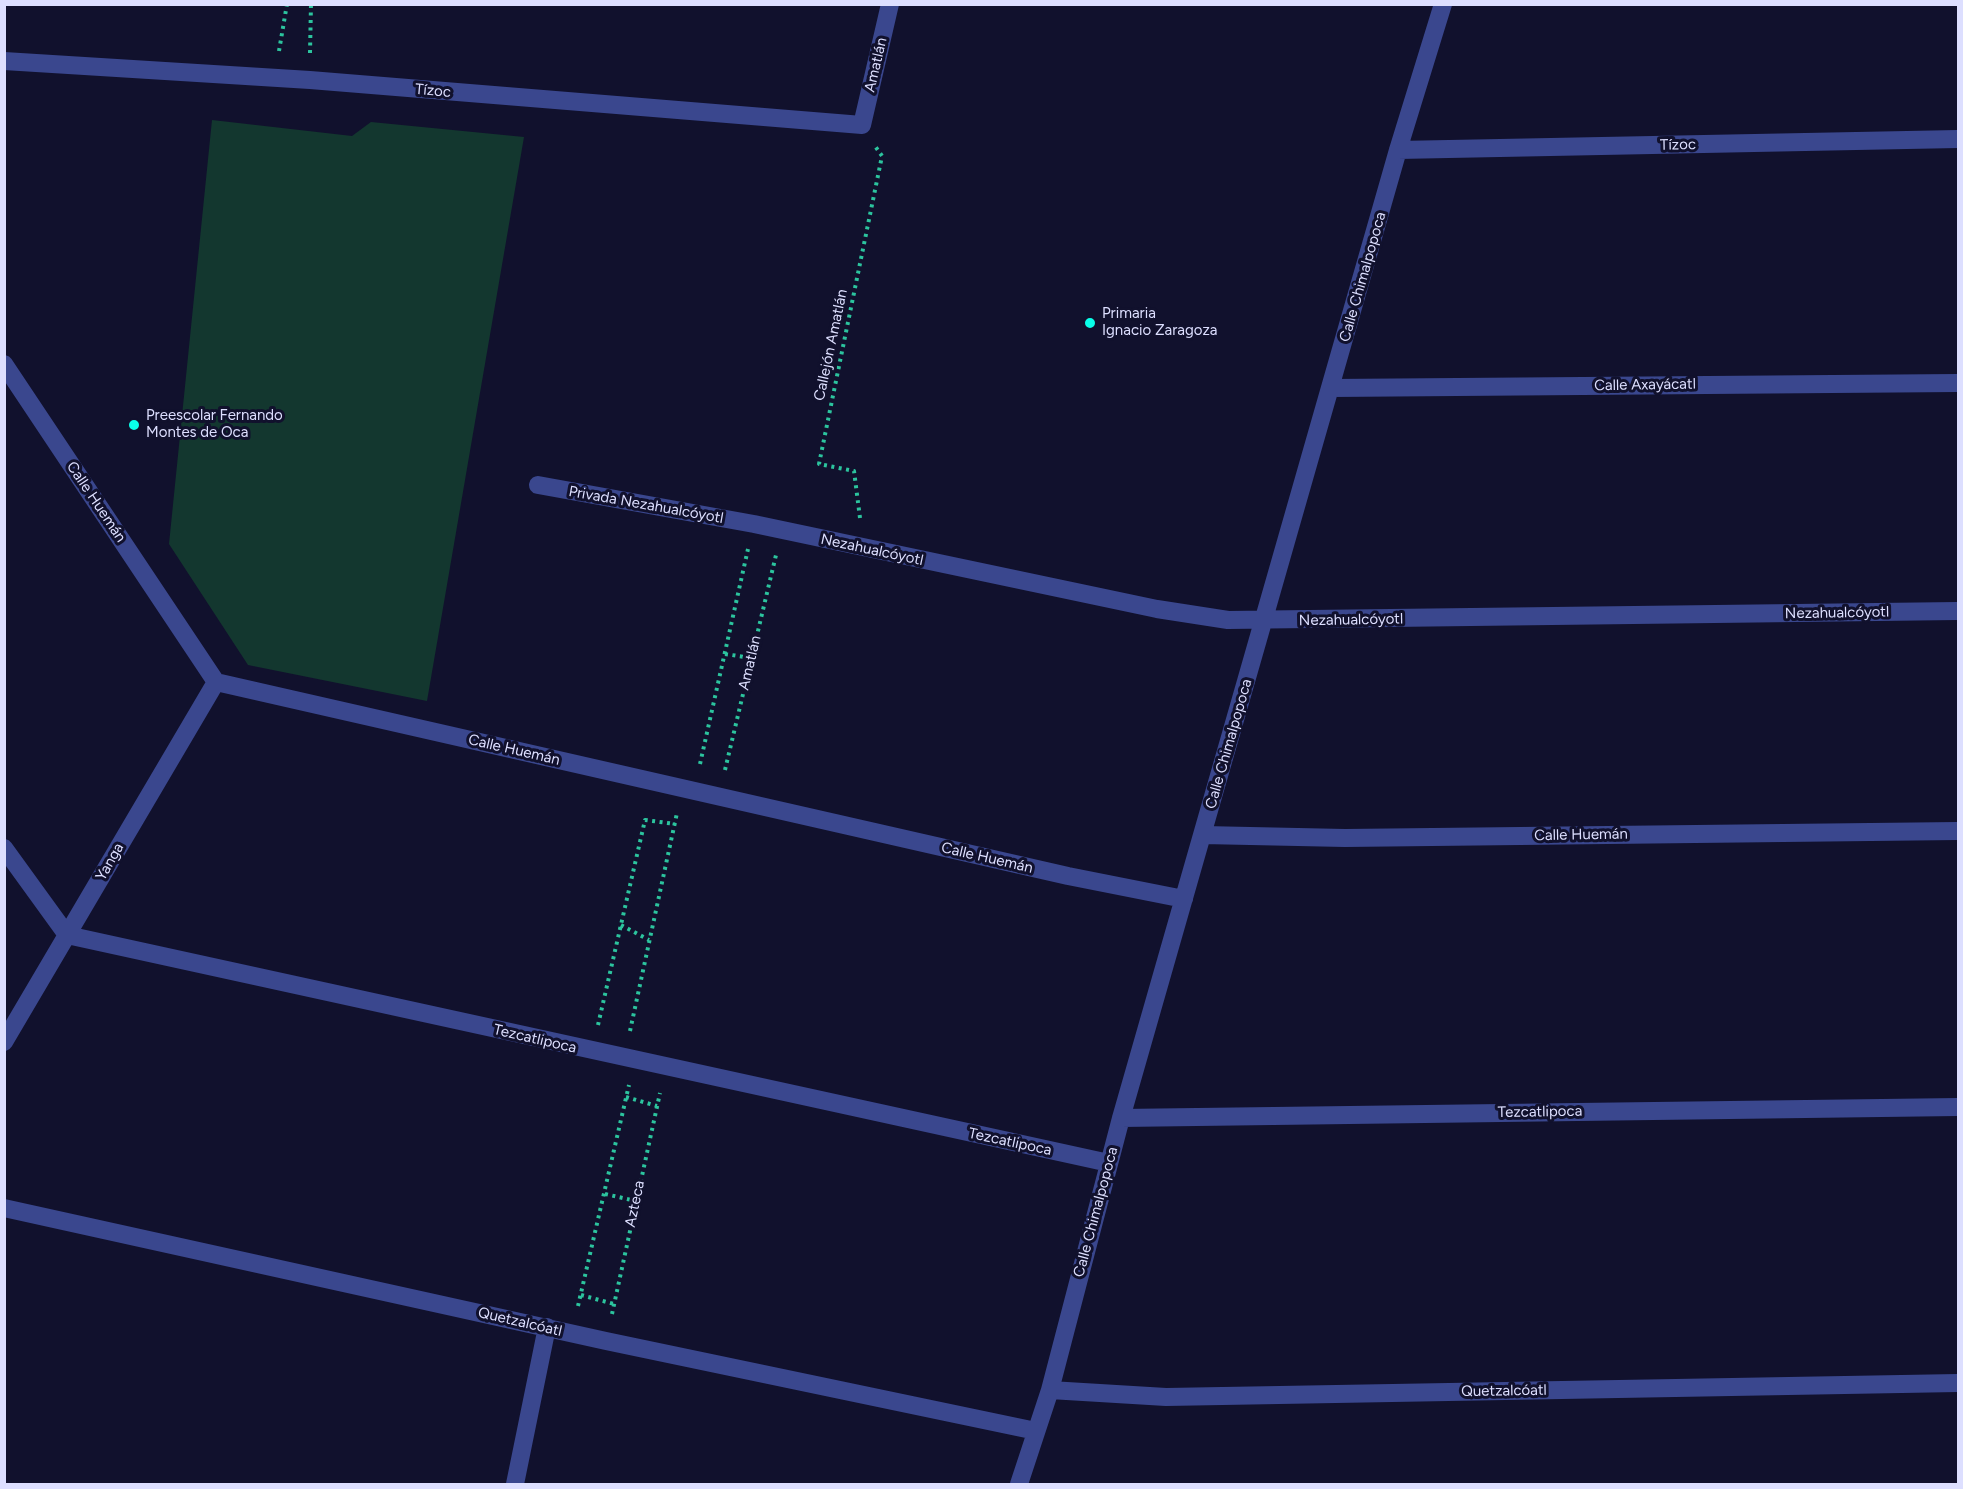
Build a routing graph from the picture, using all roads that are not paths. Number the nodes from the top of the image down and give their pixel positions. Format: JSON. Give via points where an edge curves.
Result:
{"nodes":[{"id":1,"x":890,"y":4,"type":"edge"},
{"id":2,"x":1443,"y":4,"type":"edge"},
{"id":3,"x":4,"y":61,"type":"edge"},
{"id":4,"x":862,"y":125,"type":"joint"},
{"id":5,"x":1959,"y":139,"type":"edge"},
{"id":6,"x":1398,"y":150,"type":"junction"},
{"id":7,"x":4,"y":364,"type":"edge"},
{"id":8,"x":1959,"y":383,"type":"edge"},
{"id":9,"x":1332,"y":388,"type":"junction"},
{"id":10,"x":538,"y":485,"type":"dead end"},
{"id":11,"x":754,"y":524,"type":"joint"},
{"id":12,"x":1959,"y":611,"type":"edge"},
{"id":13,"x":1264,"y":622,"type":"junction"},
{"id":14,"x":216,"y":682,"type":"junction"},
{"id":15,"x":1959,"y":831,"type":"edge"},
{"id":16,"x":1203,"y":835,"type":"junction"},
{"id":17,"x":4,"y":848,"type":"edge"},
{"id":18,"x":1184,"y":899,"type":"junction"},
{"id":19,"x":67,"y":935,"type":"junction"},
{"id":20,"x":4,"y":1042,"type":"edge"},
{"id":21,"x":1959,"y":1107,"type":"edge"},
{"id":22,"x":1121,"y":1118,"type":"junction"},
{"id":23,"x":1109,"y":1163,"type":"junction"},
{"id":24,"x":4,"y":1208,"type":"edge"},
{"id":25,"x":547,"y":1327,"type":"junction"},
{"id":26,"x":1959,"y":1383,"type":"edge"},
{"id":27,"x":1050,"y":1390,"type":"junction"},
{"id":28,"x":1036,"y":1431,"type":"junction"},
{"id":29,"x":515,"y":1485,"type":"edge"},
{"id":30,"x":1019,"y":1485,"type":"edge"}],
"edges":[{"from":1,"to":4,"type":"street","name":"Amatlán"},
{"from":2,"to":6,"type":"street","name":"Calle Chimalpopoca"},
{"from":3,"to":4,"type":"street","name":"Tízoc","via":[[274,78]]},
{"from":5,"to":6,"type":"street","name":"Tízoc"},
{"from":6,"to":9,"type":"street","name":"Calle Chimalpopoca"},
{"from":7,"to":14,"type":"street","name":"Calle Huemán"},
{"from":8,"to":9,"type":"street","name":"Calle Axayácatl"},
{"from":9,"to":13,"type":"street","name":"Calle Chimalpopoca"},
{"from":10,"to":11,"type":"street","name":"Privada Nezahualcóyotl"},
{"from":11,"to":13,"type":"street","name":"Nezahualcóyotl","via":[[1157,609]]},
{"from":12,"to":13,"type":"street","name":"Nezahualcóyotl"},
{"from":13,"to":16,"type":"street","name":"Calle Chimalpopoca"},
{"from":14,"to":18,"type":"street","name":"Calle Huemán"},
{"from":14,"to":19,"type":"street","name":"Yanga"},
{"from":15,"to":16,"type":"street","name":"Calle Huemán","via":[[1356,838]]},
{"from":16,"to":18,"type":"street","name":"Calle Chimalpopoca"},
{"from":17,"to":19,"type":"street"},
{"from":18,"to":22,"type":"street","name":"Calle Chimalpopoca"},
{"from":19,"to":20,"type":"street","name":"Yanga"},
{"from":19,"to":23,"type":"street","name":"Tezcatlipoca"},
{"from":21,"to":22,"type":"street","name":"Tezcatlipoca"},
{"from":22,"to":23,"type":"street","name":"Calle Chimalpopoca"},
{"from":23,"to":27,"type":"street","name":"Calle Chimalpopoca"},
{"from":24,"to":25,"type":"street","name":"Quetzalcóatl"},
{"from":25,"to":28,"type":"street","name":"Quetzalcóatl"},
{"from":25,"to":29,"type":"street"},
{"from":26,"to":27,"type":"street","name":"Quetzalcóatl","via":[[1166,1397]]},
{"from":27,"to":28,"type":"street","name":"Calle Chimalpopoca"},
{"from":28,"to":30,"type":"street","name":"Calle Chimalpopoca"}]}
